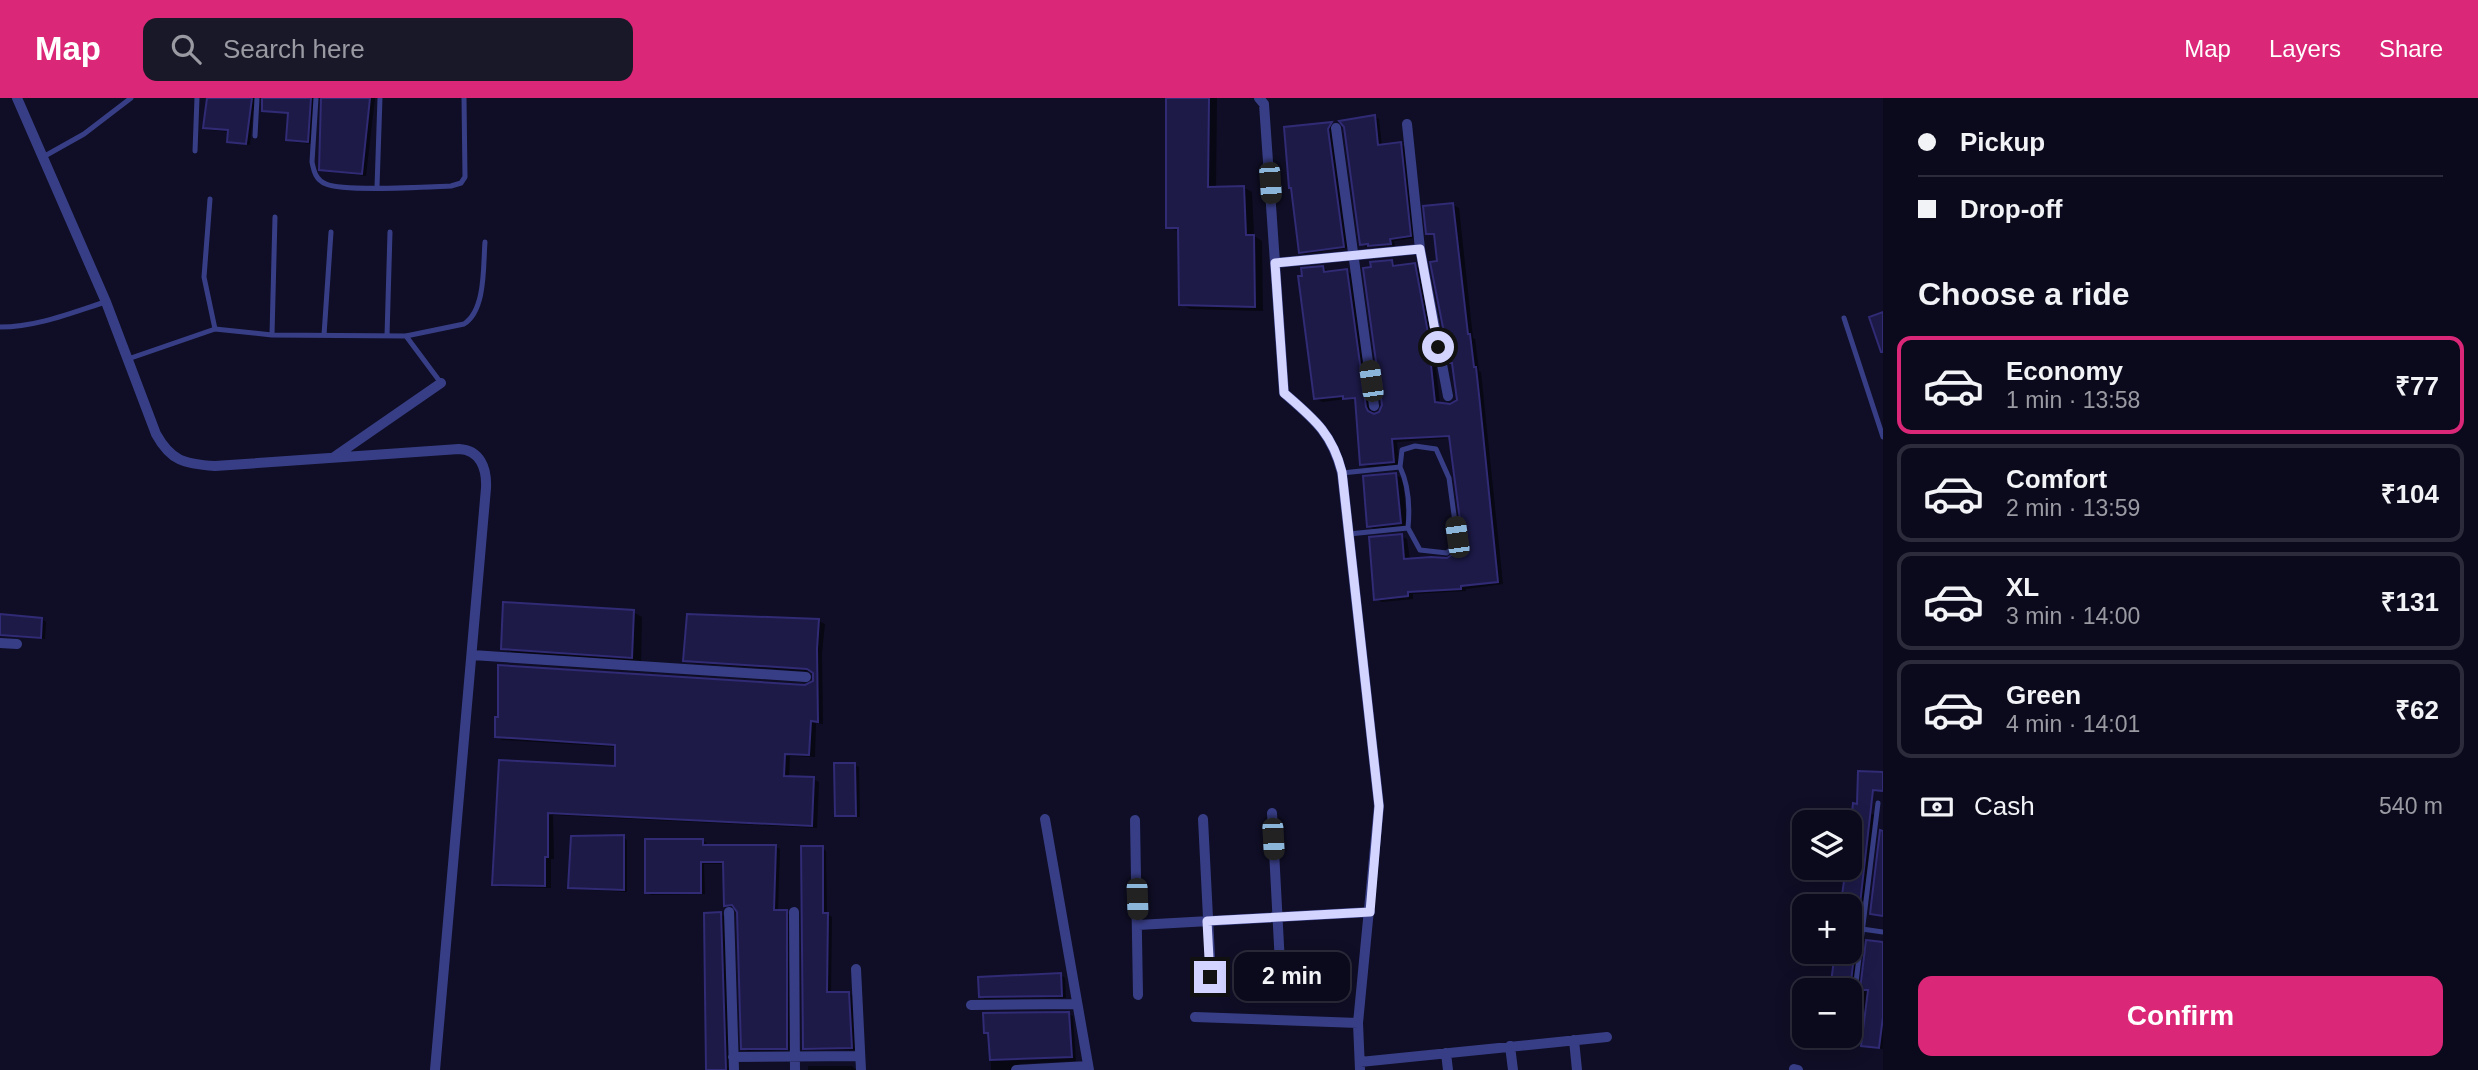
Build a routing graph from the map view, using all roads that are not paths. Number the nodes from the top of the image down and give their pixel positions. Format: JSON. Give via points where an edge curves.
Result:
{"nodes":[{"id":1,"x":17,"y":98,"type":"edge"},
{"id":2,"x":131,"y":98,"type":"edge"},
{"id":3,"x":197,"y":98,"type":"edge"},
{"id":4,"x":257,"y":98,"type":"edge"},
{"id":5,"x":316,"y":98,"type":"edge"},
{"id":6,"x":380,"y":98,"type":"edge"},
{"id":7,"x":464,"y":98,"type":"edge"},
{"id":8,"x":1259,"y":98,"type":"edge"},
{"id":9,"x":1407,"y":124,"type":"dead end"},
{"id":10,"x":1336,"y":128,"type":"dead end"},
{"id":11,"x":255,"y":136,"type":"dead end"},
{"id":12,"x":195,"y":151,"type":"dead end"},
{"id":13,"x":43,"y":157,"type":"junction"},
{"id":14,"x":377,"y":187,"type":"junction"},
{"id":15,"x":210,"y":199,"type":"dead end"},
{"id":16,"x":275,"y":217,"type":"dead end"},
{"id":17,"x":331,"y":232,"type":"dead end"},
{"id":18,"x":390,"y":232,"type":"dead end"},
{"id":19,"x":485,"y":242,"type":"dead end"},
{"id":20,"x":1420,"y":249,"type":"junction"},
{"id":21,"x":1355,"y":254,"type":"junction"},
{"id":22,"x":1275,"y":263,"type":"junction"},
{"id":23,"x":106,"y":302,"type":"junction"},
{"id":24,"x":1844,"y":318,"type":"dead end"},
{"id":25,"x":0,"y":327,"type":"edge"},
{"id":26,"x":215,"y":329,"type":"junction"},
{"id":27,"x":272,"y":335,"type":"junction"},
{"id":28,"x":324,"y":335,"type":"junction"},
{"id":29,"x":387,"y":336,"type":"junction"},
{"id":30,"x":406,"y":336,"type":"junction"},
{"id":31,"x":128,"y":359,"type":"junction"},
{"id":32,"x":441,"y":383,"type":"joint"},
{"id":33,"x":1448,"y":396,"type":"dead end"},
{"id":34,"x":1374,"y":406,"type":"dead end"},
{"id":35,"x":1883,"y":437,"type":"edge"},
{"id":36,"x":333,"y":457,"type":"junction"},
{"id":37,"x":1400,"y":467,"type":"junction"},
{"id":38,"x":1342,"y":472,"type":"junction"},
{"id":39,"x":1408,"y":528,"type":"junction"},
{"id":40,"x":1349,"y":534,"type":"junction"},
{"id":41,"x":0,"y":643,"type":"edge"},
{"id":42,"x":17,"y":644,"type":"dead end"},
{"id":43,"x":472,"y":655,"type":"junction"},
{"id":44,"x":806,"y":677,"type":"dead end"},
{"id":45,"x":1878,"y":803,"type":"dead end"},
{"id":46,"x":1272,"y":813,"type":"dead end"},
{"id":47,"x":1045,"y":819,"type":"dead end"},
{"id":48,"x":1203,"y":819,"type":"dead end"},
{"id":49,"x":1135,"y":820,"type":"dead end"},
{"id":50,"x":729,"y":912,"type":"dead end"},
{"id":51,"x":794,"y":912,"type":"dead end"},
{"id":52,"x":1370,"y":912,"type":"junction"},
{"id":53,"x":1277,"y":917,"type":"junction"},
{"id":54,"x":1207,"y":921,"type":"junction"},
{"id":55,"x":1138,"y":925,"type":"junction"},
{"id":56,"x":1862,"y":929,"type":"joint"},
{"id":57,"x":1883,"y":932,"type":"edge"},
{"id":58,"x":856,"y":969,"type":"dead end"},
{"id":59,"x":1210,"y":977,"type":"dead end"},
{"id":60,"x":1281,"y":983,"type":"dead end"},
{"id":61,"x":1138,"y":995,"type":"dead end"},
{"id":62,"x":971,"y":1004,"type":"dead end"},
{"id":63,"x":1077,"y":1004,"type":"junction"},
{"id":64,"x":1195,"y":1017,"type":"dead end"},
{"id":65,"x":1358,"y":1024,"type":"junction"},
{"id":66,"x":1607,"y":1037,"type":"dead end"},
{"id":67,"x":1574,"y":1040,"type":"junction"},
{"id":68,"x":1510,"y":1046,"type":"junction"},
{"id":69,"x":1446,"y":1053,"type":"junction"},
{"id":70,"x":794,"y":1056,"type":"junction"},
{"id":71,"x":860,"y":1056,"type":"junction"},
{"id":72,"x":733,"y":1057,"type":"junction"},
{"id":73,"x":1360,"y":1066,"type":"edge"},
{"id":74,"x":1089,"y":1068,"type":"edge"},
{"id":75,"x":435,"y":1070,"type":"edge"},
{"id":76,"x":734,"y":1070,"type":"edge"},
{"id":77,"x":795,"y":1070,"type":"edge"},
{"id":78,"x":861,"y":1070,"type":"edge"},
{"id":79,"x":1016,"y":1070,"type":"edge"},
{"id":80,"x":1448,"y":1070,"type":"edge"},
{"id":81,"x":1513,"y":1070,"type":"edge"},
{"id":82,"x":1577,"y":1070,"type":"edge"}],
"edges":[{"from":1,"to":13,"type":"street"},
{"from":2,"to":13,"type":"lane","via":[[84,134]]},
{"from":3,"to":12,"type":"lane"},
{"from":4,"to":11,"type":"lane"},
{"from":5,"to":14,"type":"lane","via":[[312,162],[319,180],[333,187]]},
{"from":6,"to":14,"type":"lane"},
{"from":7,"to":14,"type":"lane","via":[[466,177],[461,183]]},
{"from":8,"to":22,"type":"street","via":[[1264,104]]},
{"from":9,"to":20,"type":"street"},
{"from":10,"to":21,"type":"street"},
{"from":13,"to":23,"type":"street"},
{"from":15,"to":26,"type":"lane","via":[[204,277]]},
{"from":16,"to":27,"type":"lane"},
{"from":17,"to":28,"type":"lane"},
{"from":18,"to":29,"type":"lane"},
{"from":19,"to":30,"type":"lane","via":[[479,304],[472,319]]},
{"from":20,"to":21,"type":"street"},
{"from":20,"to":33,"type":"street"},
{"from":21,"to":22,"type":"street"},
{"from":21,"to":34,"type":"street"},
{"from":22,"to":38,"type":"street","via":[[1284,393],[1314,419],[1336,449]]},
{"from":23,"to":25,"type":"lane","via":[[44,321]]},
{"from":23,"to":31,"type":"street"},
{"from":24,"to":35,"type":"lane"},
{"from":26,"to":27,"type":"lane"},
{"from":26,"to":31,"type":"lane"},
{"from":27,"to":28,"type":"lane"},
{"from":28,"to":29,"type":"lane"},
{"from":29,"to":30,"type":"lane"},
{"from":30,"to":32,"type":"lane"},
{"from":31,"to":36,"type":"street","via":[[156,434],[176,460],[215,466]]},
{"from":32,"to":36,"type":"street"},
{"from":36,"to":43,"type":"street","via":[[458,449],[476,454],[487,477]]},
{"from":37,"to":38,"type":"lane"},
{"from":37,"to":39,"type":"lane","via":[[1406,479]]},
{"from":37,"to":39,"type":"lane","via":[[1402,450],[1415,446],[1436,449],[1449,478],[1455,545],[1447,552],[1420,550]]},
{"from":38,"to":40,"type":"street"},
{"from":39,"to":40,"type":"lane"},
{"from":40,"to":52,"type":"street","via":[[1379,806]]},
{"from":41,"to":42,"type":"street"},
{"from":43,"to":44,"type":"street"},
{"from":43,"to":75,"type":"street"},
{"from":45,"to":56,"type":"lane"},
{"from":46,"to":53,"type":"street"},
{"from":47,"to":63,"type":"street"},
{"from":48,"to":54,"type":"street"},
{"from":49,"to":55,"type":"street"},
{"from":50,"to":72,"type":"street"},
{"from":51,"to":70,"type":"street"},
{"from":52,"to":53,"type":"street"},
{"from":52,"to":65,"type":"street"},
{"from":53,"to":54,"type":"street"},
{"from":53,"to":60,"type":"street"},
{"from":54,"to":55,"type":"street"},
{"from":54,"to":59,"type":"street"},
{"from":55,"to":61,"type":"street"},
{"from":56,"to":57,"type":"lane"},
{"from":58,"to":71,"type":"street"},
{"from":62,"to":63,"type":"street"},
{"from":63,"to":74,"type":"street"},
{"from":64,"to":65,"type":"street"},
{"from":65,"to":73,"type":"street"},
{"from":66,"to":67,"type":"street"},
{"from":67,"to":68,"type":"street"},
{"from":67,"to":82,"type":"street"},
{"from":68,"to":69,"type":"street"},
{"from":68,"to":81,"type":"street"},
{"from":69,"to":73,"type":"street"},
{"from":69,"to":80,"type":"street"},
{"from":70,"to":71,"type":"street"},
{"from":70,"to":72,"type":"street"},
{"from":70,"to":77,"type":"street"},
{"from":71,"to":78,"type":"street"},
{"from":72,"to":76,"type":"street"},
{"from":74,"to":79,"type":"street"}]}
